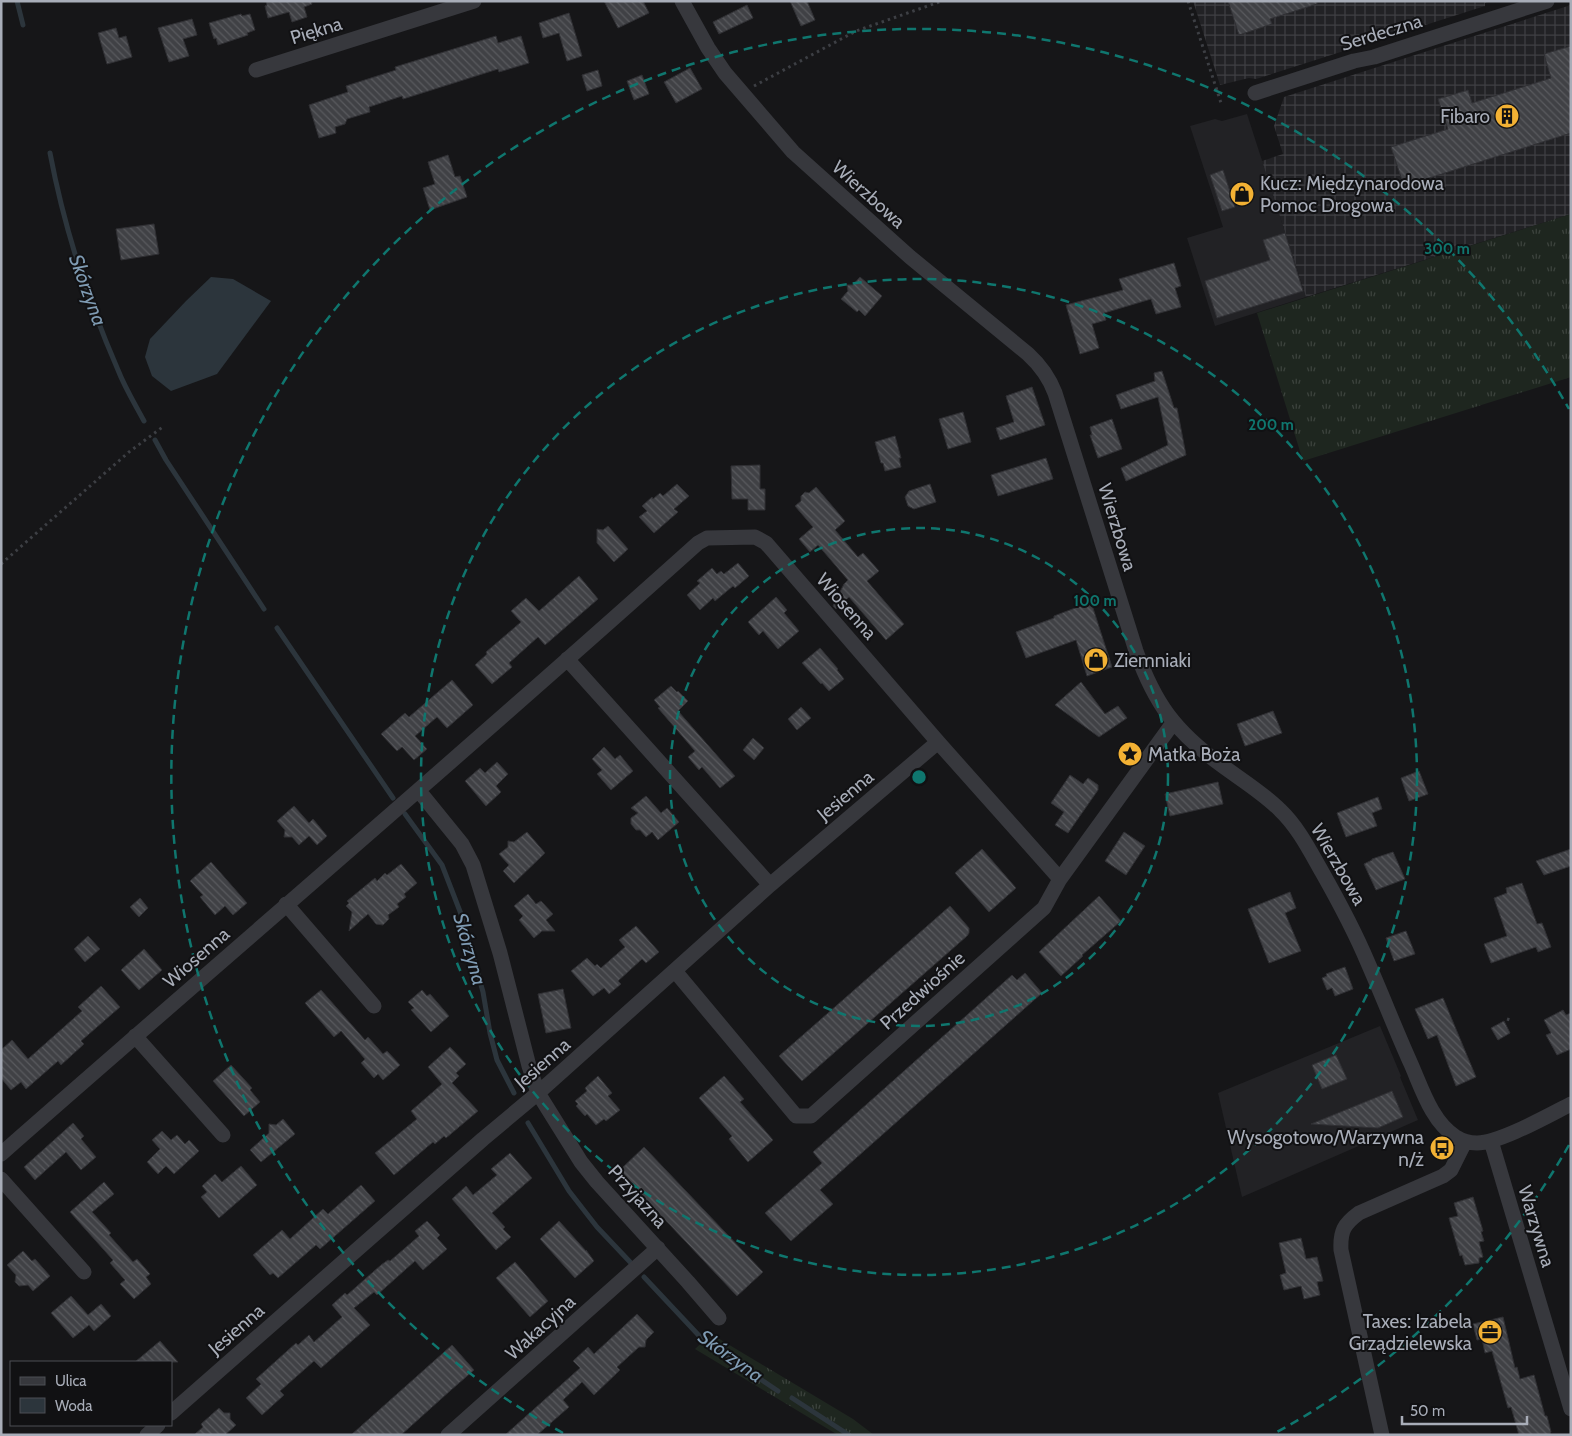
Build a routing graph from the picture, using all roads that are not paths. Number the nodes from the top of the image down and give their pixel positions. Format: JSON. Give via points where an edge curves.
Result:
{"nodes":[{"id":1,"x":474,"y":1,"type":"edge"},
{"id":2,"x":682,"y":1,"type":"edge"},
{"id":3,"x":1547,"y":1,"type":"edge"},
{"id":4,"x":256,"y":70,"type":"dead end"},
{"id":5,"x":1255,"y":93,"type":"dead end"},
{"id":6,"x":567,"y":659,"type":"junction"},
{"id":7,"x":1173,"y":723,"type":"junction"},
{"id":8,"x":938,"y":742,"type":"junction"},
{"id":9,"x":419,"y":791,"type":"junction"},
{"id":10,"x":1060,"y":879,"type":"junction"},
{"id":11,"x":770,"y":885,"type":"junction"},
{"id":12,"x":286,"y":904,"type":"junction"},
{"id":13,"x":675,"y":972,"type":"junction"},
{"id":14,"x":374,"y":1006,"type":"dead end"},
{"id":15,"x":135,"y":1036,"type":"junction"},
{"id":16,"x":538,"y":1092,"type":"junction"},
{"id":17,"x":1571,"y":1104,"type":"edge"},
{"id":18,"x":223,"y":1136,"type":"dead end"},
{"id":19,"x":1491,"y":1141,"type":"junction"},
{"id":20,"x":1465,"y":1142,"type":"junction"},
{"id":21,"x":1,"y":1154,"type":"edge"},
{"id":22,"x":1,"y":1179,"type":"edge"},
{"id":23,"x":658,"y":1248,"type":"junction"},
{"id":24,"x":84,"y":1272,"type":"dead end"},
{"id":25,"x":719,"y":1318,"type":"dead end"},
{"id":26,"x":1571,"y":1409,"type":"edge"},
{"id":27,"x":172,"y":1412,"type":"edge"},
{"id":28,"x":157,"y":1426,"type":"edge"},
{"id":29,"x":147,"y":1435,"type":"edge"},
{"id":30,"x":448,"y":1435,"type":"edge"},
{"id":31,"x":1382,"y":1435,"type":"edge"}],
"edges":[{"from":1,"to":4,"type":"street","name":"Piękna"},
{"from":2,"to":7,"type":"street","name":"Wierzbowa","via":[[725,73],[793,152],[910,257],[1028,354],[1047,376],[1145,678]]},
{"from":3,"to":5,"type":"street","name":"Serdeczna"},
{"from":6,"to":8,"type":"street","name":"Wiosenna","via":[[698,543],[707,538],[756,537],[766,543]]},
{"from":6,"to":9,"type":"street","name":"Wiosenna"},
{"from":6,"to":11,"type":"street"},
{"from":7,"to":10,"type":"street","name":"Przedwiośnie"},
{"from":7,"to":20,"type":"street","name":"Wierzbowa","via":[[1218,763],[1281,810],[1291,822],[1353,927],[1434,1113],[1450,1133]]},
{"from":8,"to":10,"type":"street","name":"Wiosenna"},
{"from":8,"to":11,"type":"street","name":"Jesienna"},
{"from":9,"to":12,"type":"street","name":"Wiosenna"},
{"from":9,"to":16,"type":"street","via":[[462,844],[473,865]]},
{"from":10,"to":13,"type":"street","name":"Przedwiośnie","via":[[1044,908],[810,1116],[796,1116]]},
{"from":11,"to":13,"type":"street","name":"Jesienna"},
{"from":12,"to":14,"type":"street"},
{"from":12,"to":15,"type":"street","name":"Wiosenna"},
{"from":13,"to":16,"type":"street","name":"Jesienna"},
{"from":15,"to":18,"type":"street"},
{"from":15,"to":21,"type":"street","name":"Wiosenna"},
{"from":16,"to":23,"type":"street","name":"Przyjazna","via":[[581,1162]]},
{"from":16,"to":27,"type":"street","name":"Jesienna"},
{"from":17,"to":19,"type":"street"},
{"from":19,"to":20,"type":"street"},
{"from":19,"to":26,"type":"street","name":"Warzywna"},
{"from":20,"to":31,"type":"street","via":[[1451,1170],[1443,1176],[1359,1213],[1343,1229],[1341,1250]]},
{"from":22,"to":24,"type":"street"},
{"from":23,"to":25,"type":"street","name":"Przyjazna"},
{"from":23,"to":30,"type":"street","name":"Wakacyjna"},
{"from":28,"to":29,"type":"street"}]}
